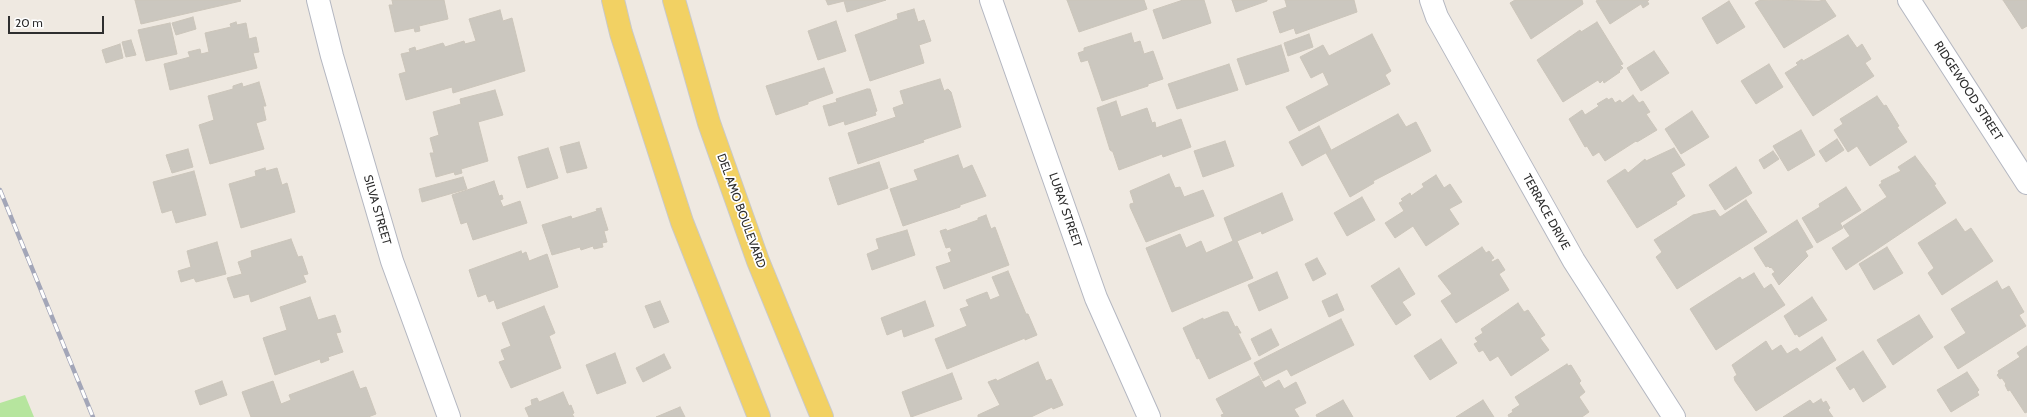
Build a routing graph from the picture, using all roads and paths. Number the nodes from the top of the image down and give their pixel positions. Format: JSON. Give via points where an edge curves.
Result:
{"nodes":[{"id":1,"x":318,"y":0,"type":"edge"},
{"id":2,"x":613,"y":0,"type":"edge"},
{"id":3,"x":674,"y":0,"type":"edge"},
{"id":4,"x":991,"y":0,"type":"edge"},
{"id":5,"x":1431,"y":0,"type":"edge"},
{"id":6,"x":1909,"y":0,"type":"edge"},
{"id":7,"x":2027,"y":183,"type":"edge"},
{"id":8,"x":449,"y":417,"type":"edge"},
{"id":9,"x":759,"y":417,"type":"edge"},
{"id":10,"x":822,"y":417,"type":"edge"},
{"id":11,"x":1149,"y":417,"type":"edge"},
{"id":12,"x":1674,"y":417,"type":"edge"}],
"edges":[{"from":1,"to":8,"type":"street","name":"SILVA STREET","via":[[392,261]]},
{"from":2,"to":9,"type":"main road","via":[[621,33],[682,222]]},
{"from":3,"to":10,"type":"main road","name":"DEL AMO BOULEVARD","via":[[709,123],[758,261]]},
{"from":4,"to":11,"type":"street","name":"LURAY STREET","via":[[1096,298]]},
{"from":5,"to":12,"type":"street","name":"TERRACE DRIVE","via":[[1437,17],[1574,261]]},
{"from":6,"to":7,"type":"street","name":"RIDGEWOOD STREET"}]}
